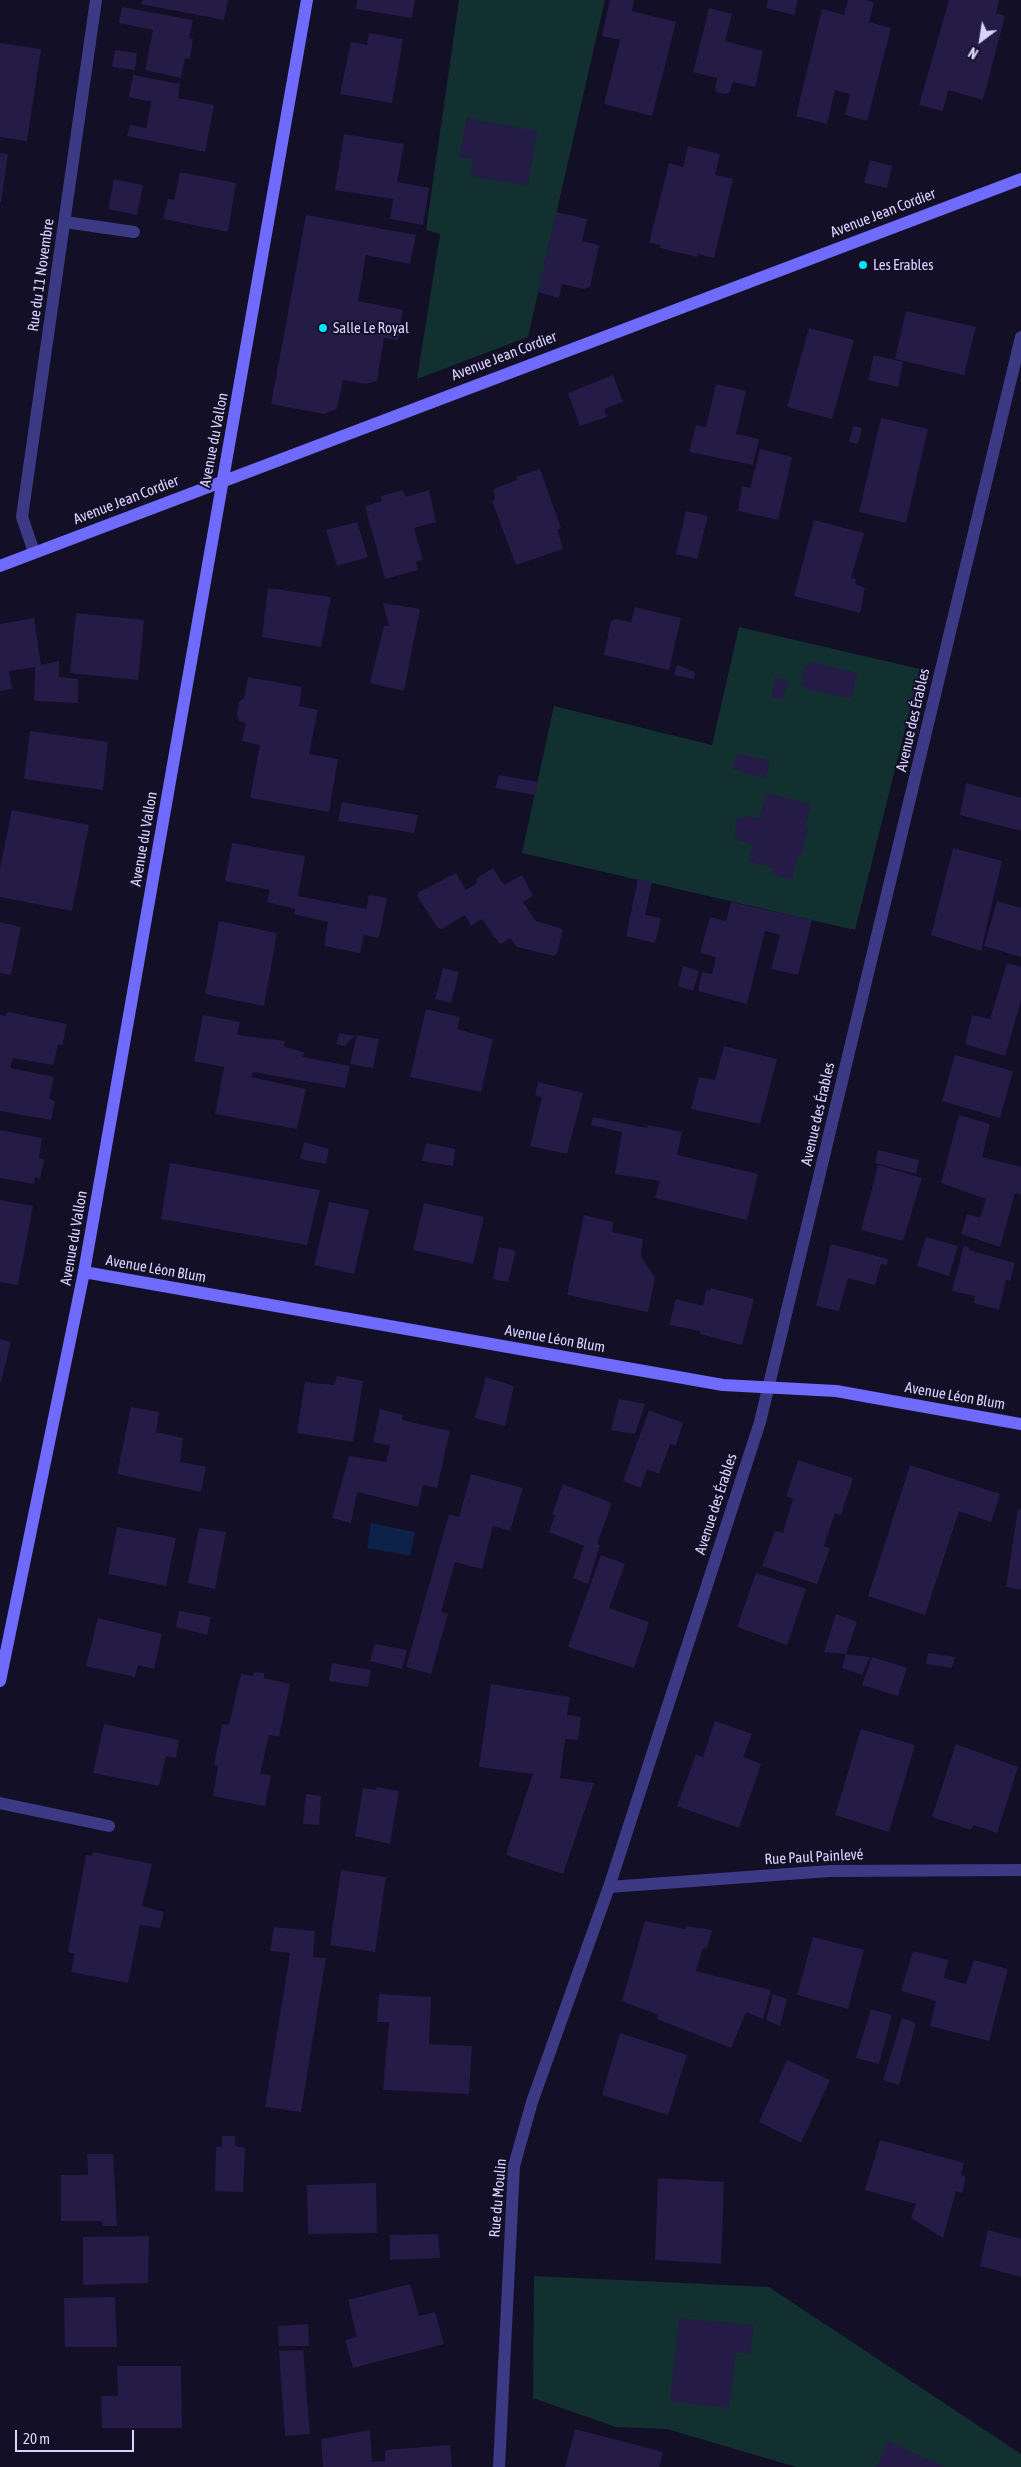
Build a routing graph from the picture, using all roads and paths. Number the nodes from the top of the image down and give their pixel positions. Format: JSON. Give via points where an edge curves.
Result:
{"nodes":[{"id":1,"x":96,"y":0,"type":"edge"},
{"id":2,"x":307,"y":0,"type":"edge"},
{"id":3,"x":1021,"y":179,"type":"edge"},
{"id":4,"x":65,"y":222,"type":"junction"},
{"id":5,"x":134,"y":232,"type":"dead end"},
{"id":6,"x":1021,"y":337,"type":"edge"},
{"id":7,"x":223,"y":480,"type":"junction"},
{"id":8,"x":34,"y":552,"type":"junction"},
{"id":9,"x":0,"y":566,"type":"edge"},
{"id":10,"x":84,"y":1272,"type":"junction"},
{"id":11,"x":769,"y":1387,"type":"junction"},
{"id":12,"x":1021,"y":1424,"type":"edge"},
{"id":13,"x":0,"y":1681,"type":"edge"},
{"id":14,"x":0,"y":1804,"type":"edge"},
{"id":15,"x":109,"y":1826,"type":"dead end"},
{"id":16,"x":1021,"y":1870,"type":"edge"},
{"id":17,"x":609,"y":1887,"type":"junction"},
{"id":18,"x":499,"y":2467,"type":"edge"}],
"edges":[{"from":1,"to":4,"type":"street","name":"Rue du 11 Novembre"},
{"from":2,"to":7,"type":"street","name":"Avenue du Vallon"},
{"from":3,"to":7,"type":"street","name":"Avenue Jean Cordier"},
{"from":4,"to":5,"type":"street"},
{"from":4,"to":8,"type":"street","name":"Rue du 11 Novembre","via":[[22,517]]},
{"from":6,"to":11,"type":"street","name":"Avenue des Érables"},
{"from":7,"to":8,"type":"street","name":"Avenue Jean Cordier"},
{"from":7,"to":10,"type":"street","name":"Avenue du Vallon"},
{"from":8,"to":9,"type":"street","name":"Avenue Jean Cordier"},
{"from":10,"to":11,"type":"street","name":"Avenue Léon Blum","via":[[723,1385]]},
{"from":10,"to":13,"type":"street","name":"Avenue du Vallon"},
{"from":11,"to":12,"type":"street","name":"Avenue Léon Blum","via":[[836,1391]]},
{"from":11,"to":17,"type":"street","name":"Avenue des Érables"},
{"from":14,"to":15,"type":"street"},
{"from":16,"to":17,"type":"street","name":"Rue Paul Painlevé","via":[[830,1871]]},
{"from":17,"to":18,"type":"street","name":"Rue du Moulin","via":[[532,2102],[514,2166]]}]}
